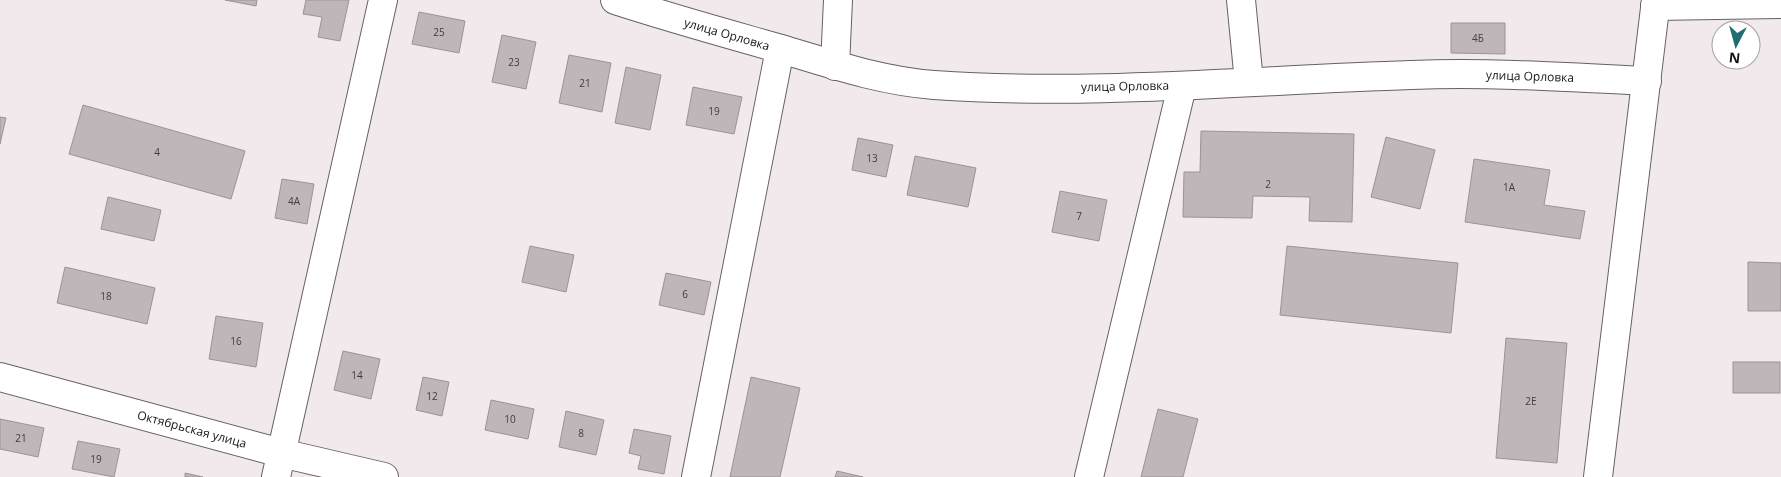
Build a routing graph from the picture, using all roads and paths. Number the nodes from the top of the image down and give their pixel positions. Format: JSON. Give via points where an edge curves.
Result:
{"nodes":[{"id":1,"x":383,"y":0,"type":"edge"},
{"id":2,"x":615,"y":0,"type":"edge"},
{"id":3,"x":838,"y":0,"type":"edge"},
{"id":4,"x":1241,"y":0,"type":"edge"},
{"id":5,"x":1655,"y":3,"type":"edge"},
{"id":6,"x":1781,"y":4,"type":"edge"},
{"id":7,"x":780,"y":49,"type":"junction"},
{"id":8,"x":835,"y":66,"type":"junction"},
{"id":9,"x":1647,"y":81,"type":"junction"},
{"id":10,"x":1248,"y":82,"type":"junction"},
{"id":11,"x":1182,"y":86,"type":"junction"},
{"id":12,"x":0,"y":377,"type":"edge"},
{"id":13,"x":278,"y":465,"type":"edge"},
{"id":14,"x":384,"y":477,"type":"edge"},
{"id":15,"x":696,"y":477,"type":"edge"},
{"id":16,"x":1089,"y":477,"type":"edge"},
{"id":17,"x":1598,"y":477,"type":"edge"}],
"edges":[{"from":1,"to":13,"type":"street"},
{"from":2,"to":7,"type":"street","name":"улица Орловка"},
{"from":3,"to":8,"type":"street"},
{"from":4,"to":10,"type":"street"},
{"from":5,"to":6,"type":"street"},
{"from":5,"to":9,"type":"street"},
{"from":7,"to":8,"type":"street","name":"улица Орловка"},
{"from":7,"to":15,"type":"street"},
{"from":8,"to":11,"type":"street","name":"улица Орловка","via":[[881,78],[933,85],[1026,88]]},
{"from":9,"to":10,"type":"street","name":"улица Орловка","via":[[1414,74]]},
{"from":9,"to":17,"type":"street"},
{"from":10,"to":11,"type":"street","name":"улица Орловка"},
{"from":11,"to":16,"type":"street"},
{"from":12,"to":13,"type":"street","name":"Октябрьская улица"},
{"from":13,"to":14,"type":"street","name":"Октябрьская улица"}]}
